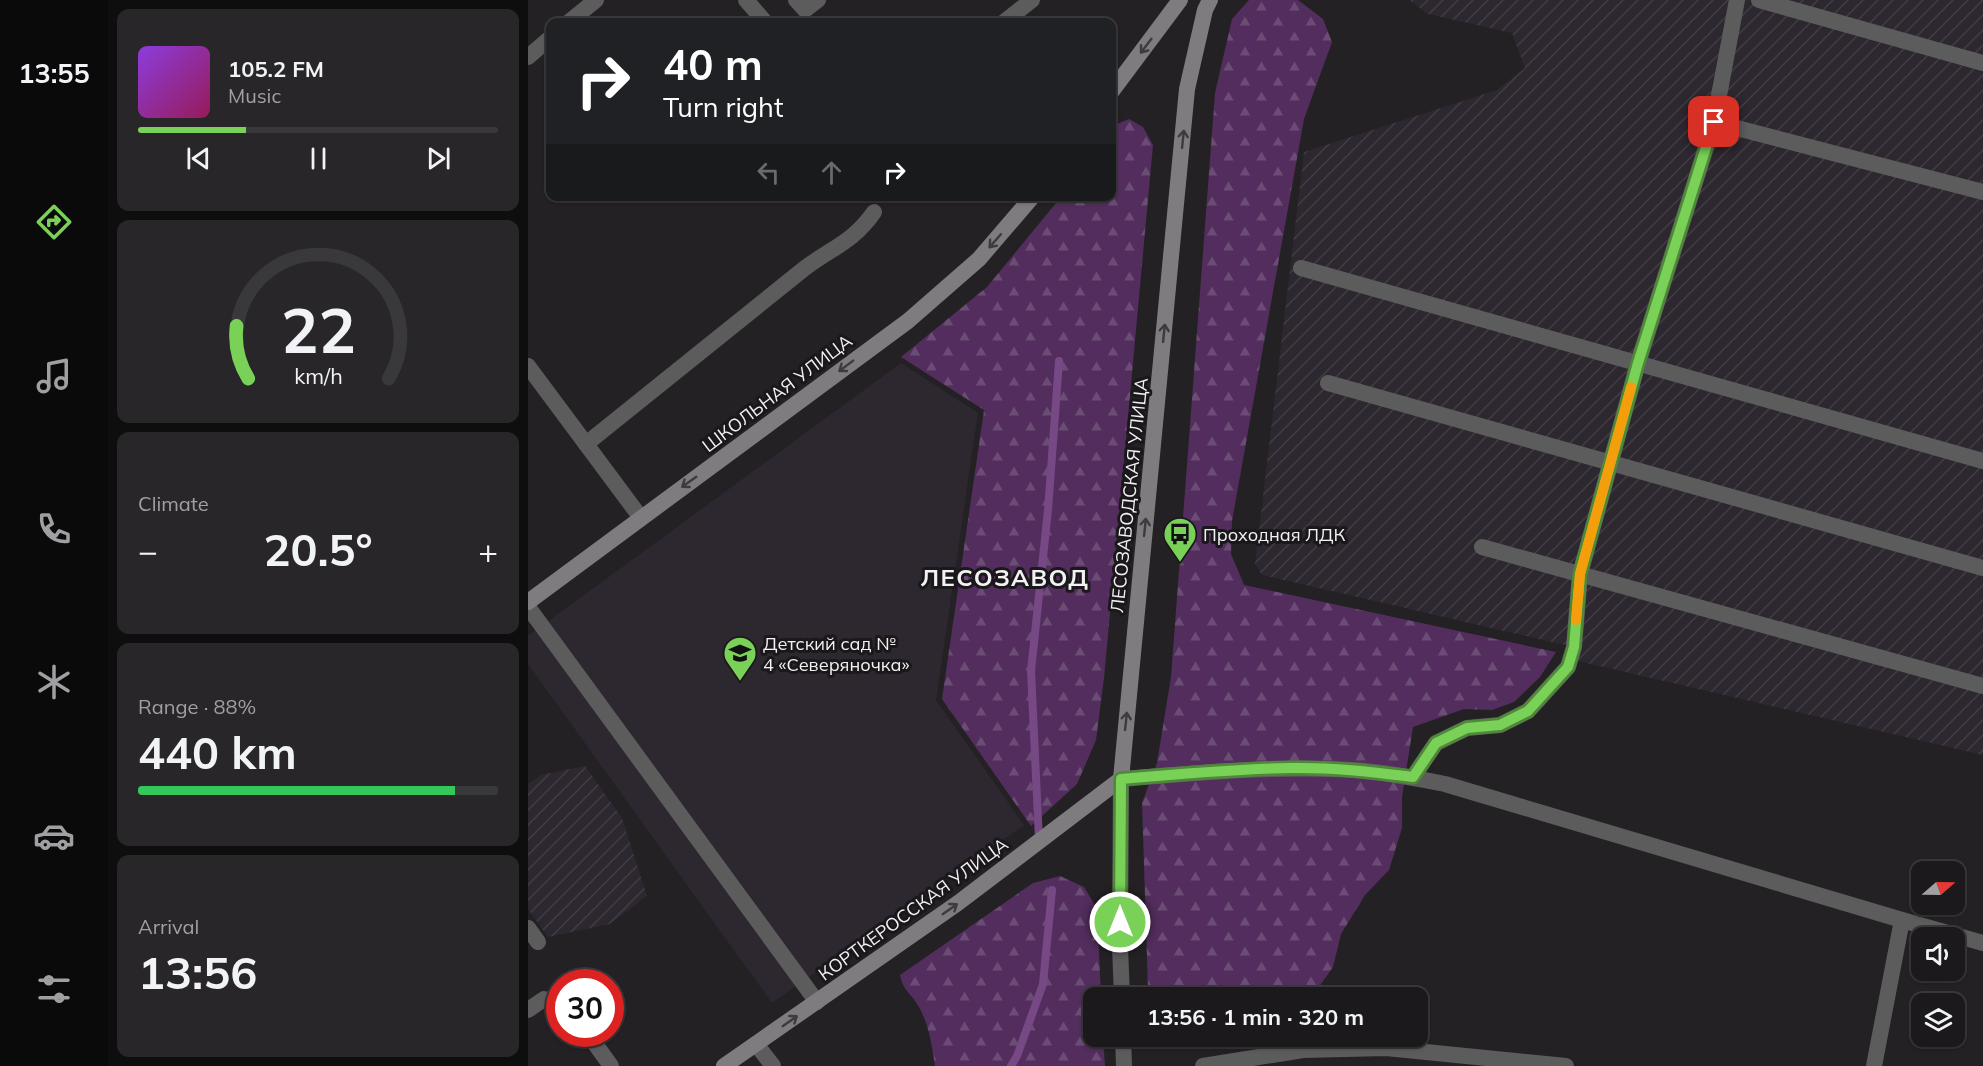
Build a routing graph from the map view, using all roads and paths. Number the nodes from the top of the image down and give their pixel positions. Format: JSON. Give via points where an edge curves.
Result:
{"nodes":[{"id":1,"x":597,"y":0,"type":"edge"},
{"id":2,"x":746,"y":0,"type":"edge"},
{"id":3,"x":796,"y":0,"type":"edge"},
{"id":4,"x":818,"y":0,"type":"edge"},
{"id":5,"x":1032,"y":0,"type":"edge"},
{"id":6,"x":1180,"y":0,"type":"edge"},
{"id":7,"x":1210,"y":0,"type":"edge"},
{"id":8,"x":1737,"y":0,"type":"edge"},
{"id":9,"x":1760,"y":0,"type":"edge"},
{"id":10,"x":575,"y":18,"type":"edge"},
{"id":11,"x":762,"y":18,"type":"edge"},
{"id":12,"x":1009,"y":18,"type":"edge"},
{"id":13,"x":546,"y":41,"type":"edge"},
{"id":14,"x":528,"y":57,"type":"edge"},
{"id":15,"x":1983,"y":63,"type":"edge"},
{"id":16,"x":1116,"y":87,"type":"edge"},
{"id":17,"x":1714,"y":122,"type":"junction"},
{"id":18,"x":1983,"y":192,"type":"edge"},
{"id":19,"x":1029,"y":201,"type":"edge"},
{"id":20,"x":874,"y":212,"type":"dead end"},
{"id":21,"x":1301,"y":268,"type":"dead end"},
{"id":22,"x":1638,"y":363,"type":"junction"},
{"id":23,"x":528,"y":366,"type":"edge"},
{"id":24,"x":1328,"y":383,"type":"dead end"},
{"id":25,"x":586,"y":444,"type":"junction"},
{"id":26,"x":1983,"y":461,"type":"edge"},
{"id":27,"x":1611,"y":463,"type":"junction"},
{"id":28,"x":641,"y":518,"type":"junction"},
{"id":29,"x":1482,"y":547,"type":"dead end"},
{"id":30,"x":1983,"y":568,"type":"edge"},
{"id":31,"x":1580,"y":574,"type":"junction"},
{"id":32,"x":528,"y":602,"type":"edge"},
{"id":33,"x":528,"y":607,"type":"edge"},
{"id":34,"x":1983,"y":686,"type":"edge"},
{"id":35,"x":1413,"y":777,"type":"junction"},
{"id":36,"x":1121,"y":779,"type":"junction"},
{"id":37,"x":1902,"y":920,"type":"junction"},
{"id":38,"x":528,"y":928,"type":"edge"},
{"id":39,"x":538,"y":942,"type":"dead end"},
{"id":40,"x":1983,"y":943,"type":"edge"},
{"id":41,"x":1122,"y":987,"type":"edge"},
{"id":42,"x":546,"y":999,"type":"edge"},
{"id":43,"x":817,"y":1002,"type":"junction"},
{"id":44,"x":528,"y":1010,"type":"edge"},
{"id":45,"x":756,"y":1044,"type":"junction"},
{"id":46,"x":597,"y":1047,"type":"edge"},
{"id":47,"x":1124,"y":1047,"type":"edge"},
{"id":48,"x":611,"y":1066,"type":"edge"},
{"id":49,"x":724,"y":1066,"type":"edge"},
{"id":50,"x":773,"y":1066,"type":"edge"},
{"id":51,"x":1124,"y":1066,"type":"edge"},
{"id":52,"x":1203,"y":1066,"type":"edge"},
{"id":53,"x":1566,"y":1066,"type":"edge"},
{"id":54,"x":1874,"y":1066,"type":"edge"}],
"edges":[{"from":1,"to":10,"type":"street"},
{"from":2,"to":11,"type":"street"},
{"from":3,"to":4,"type":"street","via":[[805,10]]},
{"from":5,"to":12,"type":"street"},
{"from":6,"to":16,"type":"main road","one_way":true},
{"from":36,"to":7,"type":"main road","name":"ЛЕСОЗАВОДСКАЯ УЛИЦА","one_way":true,"via":[[1187,89]]},
{"from":8,"to":17,"type":"street"},
{"from":9,"to":15,"type":"street"},
{"from":13,"to":14,"type":"street"},
{"from":17,"to":18,"type":"street"},
{"from":17,"to":22,"type":"street"},
{"from":19,"to":28,"type":"main road","name":"ШКОЛЬНАЯ УЛИЦА","one_way":true,"via":[[979,259],[908,321]]},
{"from":20,"to":25,"type":"street","via":[[851,238],[805,268]]},
{"from":21,"to":22,"type":"street"},
{"from":22,"to":26,"type":"street"},
{"from":22,"to":27,"type":"street"},
{"from":23,"to":25,"type":"street"},
{"from":24,"to":27,"type":"street"},
{"from":25,"to":28,"type":"street"},
{"from":27,"to":30,"type":"street"},
{"from":27,"to":31,"type":"street"},
{"from":28,"to":32,"type":"main road","name":"ШКОЛЬНАЯ УЛИЦА"},
{"from":29,"to":31,"type":"street"},
{"from":31,"to":34,"type":"street"},
{"from":31,"to":35,"type":"street","via":[[1574,647],[1568,667],[1528,711],[1500,725],[1467,728],[1436,743]]},
{"from":33,"to":43,"type":"street"},
{"from":35,"to":36,"type":"street","via":[[1291,768]]},
{"from":35,"to":37,"type":"street"},
{"from":36,"to":41,"type":"street","name":"ЛЕСОЗАВОДСКАЯ УЛИЦА"},
{"from":43,"to":36,"type":"main road","name":"КОРТКЕРОССКАЯ УЛИЦА","one_way":true,"via":[[958,903]]},
{"from":37,"to":40,"type":"street"},
{"from":37,"to":54,"type":"street"},
{"from":38,"to":39,"type":"street"},
{"from":42,"to":44,"type":"street"},
{"from":45,"to":43,"type":"main road","name":"КОРТКЕРОССКАЯ УЛИЦА","one_way":true},
{"from":45,"to":49,"type":"main road","name":"КОРТКЕРОССКАЯ УЛИЦА"},
{"from":45,"to":50,"type":"street"},
{"from":46,"to":48,"type":"street"},
{"from":47,"to":51,"type":"street"},
{"from":52,"to":53,"type":"street","via":[[1303,1050],[1386,1048]]}]}
